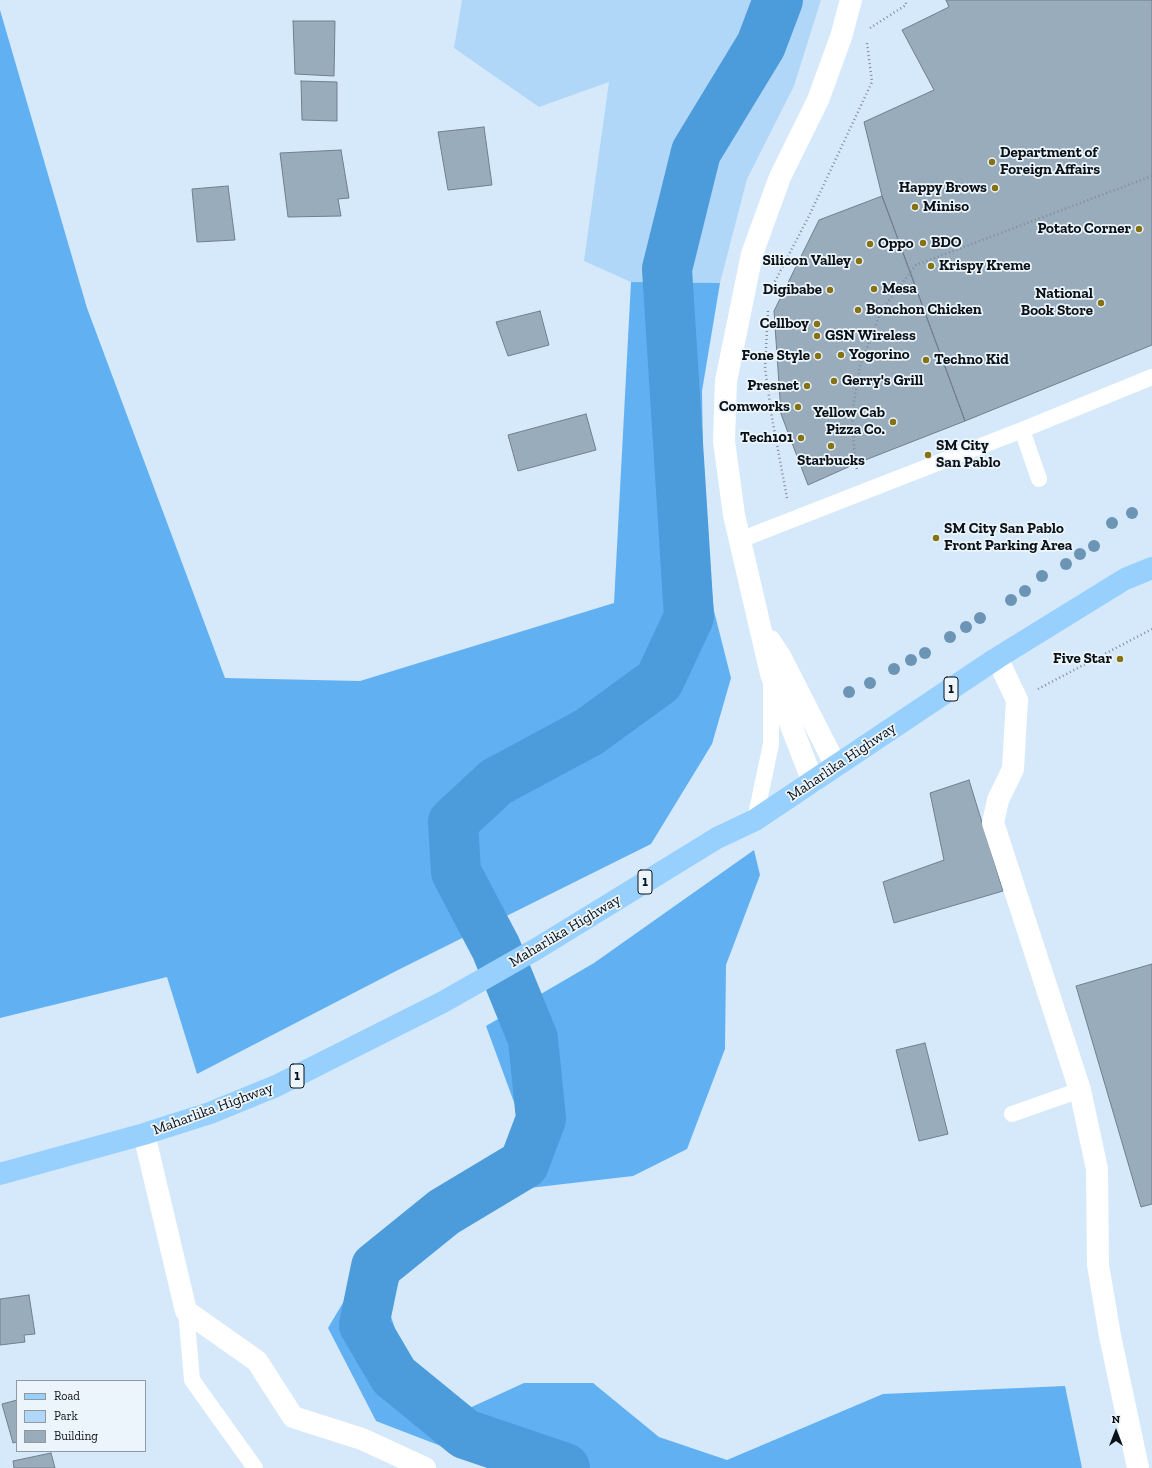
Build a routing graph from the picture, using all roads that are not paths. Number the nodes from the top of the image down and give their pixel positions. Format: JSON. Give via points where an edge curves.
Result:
{"nodes":[{"id":1,"x":851,"y":0,"type":"edge"},
{"id":2,"x":1152,"y":377,"type":"edge"},
{"id":3,"x":1022,"y":430,"type":"junction"},
{"id":4,"x":1039,"y":478,"type":"dead end"},
{"id":5,"x":740,"y":540,"type":"junction"},
{"id":6,"x":1152,"y":568,"type":"edge"},
{"id":7,"x":760,"y":627,"type":"junction"},
{"id":8,"x":997,"y":658,"type":"junction"},
{"id":9,"x":771,"y":674,"type":"junction"},
{"id":10,"x":836,"y":766,"type":"junction"},
{"id":11,"x":813,"y":782,"type":"junction"},
{"id":12,"x":755,"y":820,"type":"junction"},
{"id":13,"x":1080,"y":1090,"type":"junction"},
{"id":14,"x":1012,"y":1114,"type":"dead end"},
{"id":15,"x":144,"y":1134,"type":"junction"},
{"id":16,"x":0,"y":1174,"type":"edge"},
{"id":17,"x":186,"y":1311,"type":"junction"},
{"id":18,"x":255,"y":1468,"type":"edge"},
{"id":19,"x":424,"y":1468,"type":"edge"},
{"id":20,"x":1138,"y":1468,"type":"edge"}],
"edges":[{"from":1,"to":5,"type":"street","via":[[841,37],[818,100],[780,177],[752,254],[726,380],[724,441]]},
{"from":2,"to":3,"type":"lane"},
{"from":3,"to":4,"type":"lane"},
{"from":3,"to":5,"type":"lane"},
{"from":5,"to":7,"type":"street"},
{"from":6,"to":8,"type":"main road","name":"Maharlika Highway","number":"1","via":[[1125,579]]},
{"from":7,"to":9,"type":"street"},
{"from":7,"to":10,"type":"street","via":[[780,656]]},
{"from":8,"to":10,"type":"main road","name":"Maharlika Highway","number":"1"},
{"from":8,"to":13,"type":"street","via":[[1017,700],[1012,769],[998,800],[993,823]]},
{"from":9,"to":11,"type":"street"},
{"from":9,"to":12,"type":"lane","via":[[771,744]]},
{"from":10,"to":11,"type":"main road","name":"Maharlika Highway","number":"1"},
{"from":11,"to":12,"type":"main road","name":"Maharlika Highway","number":"1"},
{"from":12,"to":15,"type":"main road","name":"Maharlika Highway","number":"1","via":[[717,838],[538,948],[442,1002],[276,1086],[210,1113]]},
{"from":13,"to":14,"type":"lane"},
{"from":13,"to":20,"type":"street","via":[[1096,1169],[1098,1265]]},
{"from":15,"to":16,"type":"main road","name":"Maharlika Highway","number":"1"},
{"from":15,"to":17,"type":"street"},
{"from":17,"to":18,"type":"lane","via":[[192,1380]]},
{"from":17,"to":19,"type":"street","via":[[257,1361],[293,1417],[362,1439]]}]}
